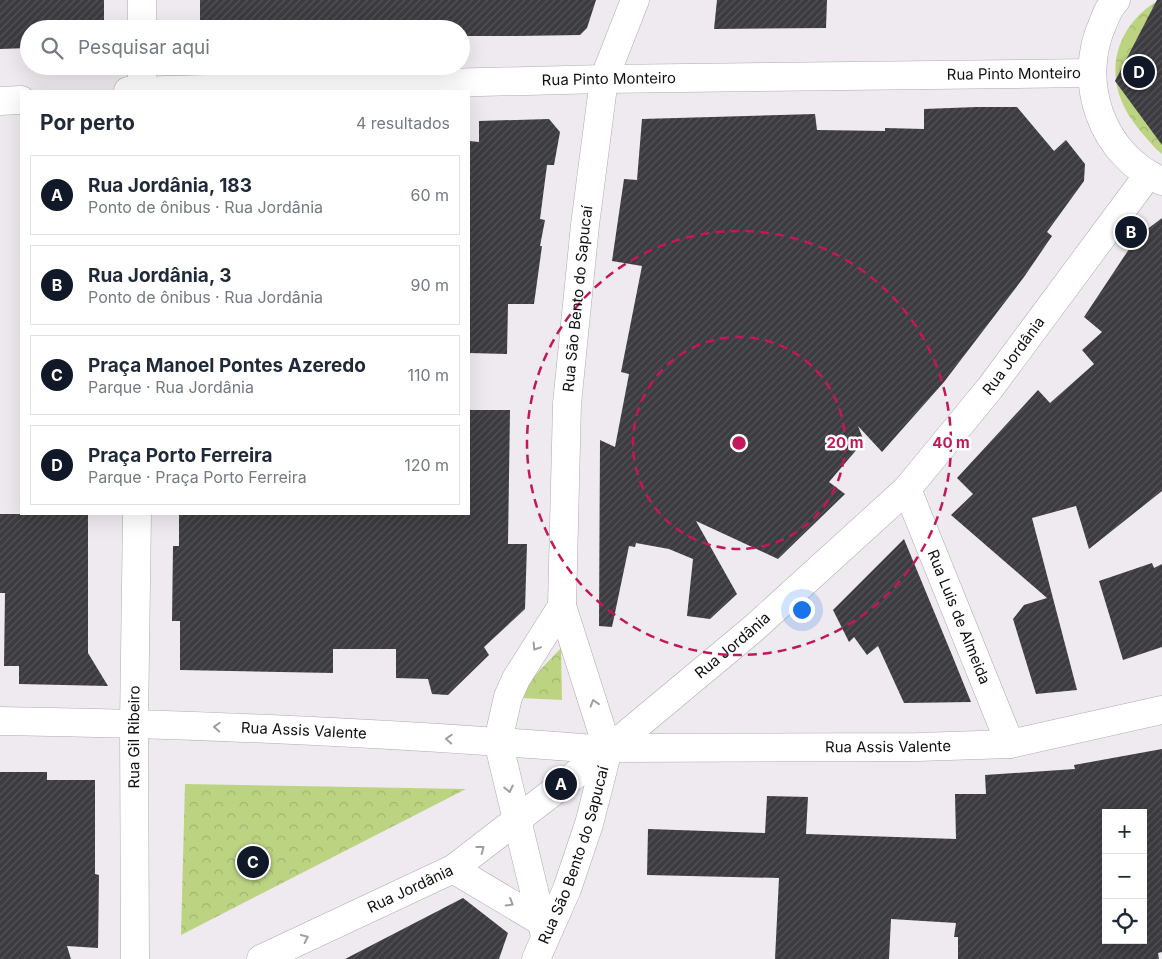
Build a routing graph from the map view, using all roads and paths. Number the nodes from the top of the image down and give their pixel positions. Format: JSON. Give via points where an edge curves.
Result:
{"nodes":[{"id":1,"x":142,"y":0,"type":"edge"},
{"id":2,"x":635,"y":0,"type":"edge"},
{"id":3,"x":1116,"y":0,"type":"edge"},
{"id":4,"x":142,"y":20,"type":"edge"},
{"id":5,"x":1090,"y":73,"type":"junction"},
{"id":6,"x":604,"y":79,"type":"junction"},
{"id":7,"x":139,"y":85,"type":"edge"},
{"id":8,"x":20,"y":100,"type":"edge"},
{"id":9,"x":0,"y":101,"type":"edge"},
{"id":10,"x":1155,"y":178,"type":"edge"},
{"id":11,"x":907,"y":489,"type":"junction"},
{"id":12,"x":137,"y":515,"type":"edge"},
{"id":13,"x":562,"y":606,"type":"junction"},
{"id":14,"x":1162,"y":710,"type":"edge"},
{"id":15,"x":0,"y":721,"type":"edge"},
{"id":16,"x":134,"y":723,"type":"junction"},
{"id":17,"x":498,"y":741,"type":"junction"},
{"id":18,"x":1010,"y":744,"type":"junction"},
{"id":19,"x":609,"y":749,"type":"junction"},
{"id":20,"x":517,"y":822,"type":"junction"},
{"id":21,"x":453,"y":869,"type":"junction"},
{"id":22,"x":541,"y":939,"type":"edge"},
{"id":23,"x":135,"y":959,"type":"edge"},
{"id":24,"x":261,"y":959,"type":"edge"}],
"edges":[{"from":1,"to":4,"type":"street"},
{"from":2,"to":6,"type":"street","name":"Rua São Bento do Sapucaí"},
{"from":3,"to":5,"type":"street","via":[[1096,38]]},
{"from":5,"to":6,"type":"street","name":"Rua Pinto Monteiro"},
{"from":5,"to":10,"type":"street","via":[[1098,114],[1118,148]]},
{"from":6,"to":7,"type":"street","name":"Rua Pinto Monteiro"},
{"from":6,"to":13,"type":"street","name":"Rua São Bento do Sapucaí","via":[[567,404]]},
{"from":8,"to":9,"type":"street"},
{"from":10,"to":11,"type":"street","name":"Rua Jordânia"},
{"from":11,"to":18,"type":"street","name":"Rua Luis de Almeida"},
{"from":11,"to":19,"type":"street","name":"Rua Jordânia","via":[[754,629]]},
{"from":12,"to":16,"type":"street","name":"Rua Gil Ribeiro"},
{"from":13,"to":17,"type":"street","one_way":true,"via":[[512,688]]},
{"from":19,"to":13,"type":"street","one_way":true},
{"from":14,"to":18,"type":"street","name":"Rua Assis Valente"},
{"from":15,"to":16,"type":"street","name":"Rua Assis Valente"},
{"from":17,"to":16,"type":"street","name":"Rua Assis Valente","one_way":true},
{"from":16,"to":23,"type":"street","name":"Rua Gil Ribeiro"},
{"from":17,"to":19,"type":"street","name":"Rua Assis Valente"},
{"from":17,"to":20,"type":"street","one_way":true},
{"from":18,"to":19,"type":"street","name":"Rua Assis Valente"},
{"from":19,"to":20,"type":"street","name":"Rua Jordânia"},
{"from":19,"to":22,"type":"street","name":"Rua São Bento do Sapucaí","via":[[570,880]]},
{"from":21,"to":20,"type":"street","name":"Rua Jordânia","one_way":true},
{"from":20,"to":22,"type":"street"},
{"from":21,"to":22,"type":"street","one_way":true},
{"from":24,"to":21,"type":"street","name":"Rua Jordânia","one_way":true}]}
